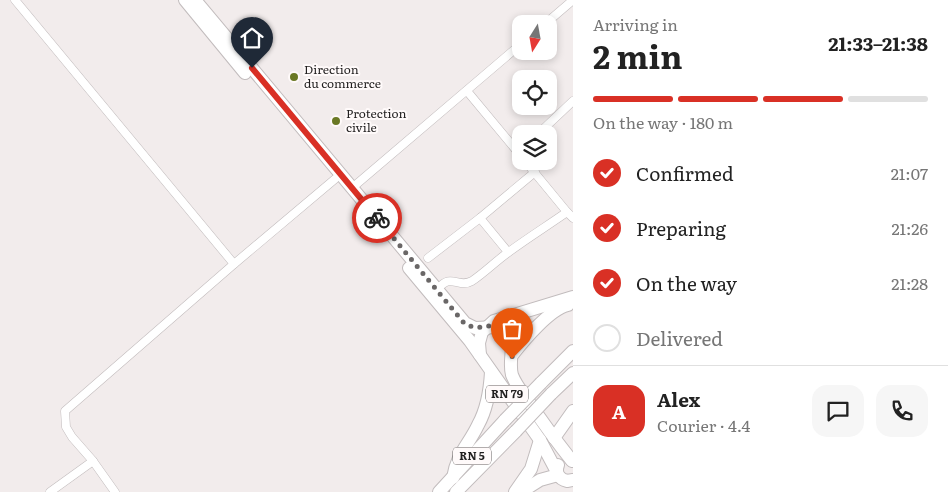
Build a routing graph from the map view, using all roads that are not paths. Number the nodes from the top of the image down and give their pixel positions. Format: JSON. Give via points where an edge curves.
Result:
{"nodes":[{"id":1,"x":15,"y":0,"type":"edge"},
{"id":2,"x":184,"y":0,"type":"edge"},
{"id":3,"x":195,"y":0,"type":"edge"},
{"id":4,"x":573,"y":0,"type":"edge"},
{"id":5,"x":556,"y":15,"type":"edge"},
{"id":6,"x":512,"y":52,"type":"edge"},
{"id":7,"x":466,"y":91,"type":"junction"},
{"id":8,"x":573,"y":101,"type":"edge"},
{"id":9,"x":548,"y":125,"type":"edge"},
{"id":10,"x":512,"y":144,"type":"edge"},
{"id":11,"x":534,"y":172,"type":"joint"},
{"id":12,"x":335,"y":179,"type":"junction"},
{"id":13,"x":352,"y":188,"type":"junction"},
{"id":14,"x":570,"y":215,"type":"edge"},
{"id":15,"x":480,"y":218,"type":"junction"},
{"id":16,"x":508,"y":252,"type":"junction"},
{"id":17,"x":428,"y":258,"type":"dead end"},
{"id":18,"x":234,"y":264,"type":"junction"},
{"id":19,"x":438,"y":289,"type":"junction"},
{"id":20,"x":573,"y":297,"type":"edge"},
{"id":21,"x":573,"y":305,"type":"edge"},
{"id":22,"x":486,"y":327,"type":"junction"},
{"id":23,"x":572,"y":352,"type":"edge"},
{"id":24,"x":513,"y":354,"type":"junction"},
{"id":25,"x":480,"y":355,"type":"junction"},
{"id":26,"x":491,"y":372,"type":"junction"},
{"id":27,"x":573,"y":373,"type":"edge"},
{"id":28,"x":573,"y":411,"type":"edge"},
{"id":29,"x":554,"y":438,"type":"junction"},
{"id":30,"x":540,"y":440,"type":"junction"},
{"id":31,"x":93,"y":461,"type":"junction"},
{"id":32,"x":573,"y":461,"type":"edge"},
{"id":33,"x":558,"y":473,"type":"junction"},
{"id":34,"x":573,"y":480,"type":"edge"},
{"id":35,"x":456,"y":488,"type":"edge"},
{"id":36,"x":50,"y":492,"type":"edge"},
{"id":37,"x":115,"y":492,"type":"edge"},
{"id":38,"x":439,"y":492,"type":"edge"},
{"id":39,"x":515,"y":492,"type":"edge"},
{"id":40,"x":521,"y":492,"type":"edge"}],
"edges":[{"from":1,"to":18,"type":"street"},
{"from":2,"to":12,"type":"highway","number":"RN 79"},
{"from":3,"to":13,"type":"highway","number":"RN 79"},
{"from":4,"to":5,"type":"street"},
{"from":6,"to":7,"type":"street"},
{"from":7,"to":10,"type":"street"},
{"from":7,"to":13,"type":"street"},
{"from":8,"to":9,"type":"street"},
{"from":11,"to":14,"type":"street"},
{"from":11,"to":15,"type":"street"},
{"from":12,"to":18,"type":"street"},
{"from":12,"to":25,"type":"highway","number":"RN 79"},
{"from":13,"to":19,"type":"highway","number":"RN 79"},
{"from":14,"to":16,"type":"street"},
{"from":15,"to":16,"type":"street"},
{"from":15,"to":17,"type":"street"},
{"from":16,"to":19,"type":"street","via":[[472,281],[448,280]]},
{"from":18,"to":31,"type":"street","via":[[65,411],[66,427]]},
{"from":19,"to":22,"type":"highway","number":"RN 79","via":[[464,323],[475,328]]},
{"from":20,"to":22,"type":"highway","via":[[498,319]]},
{"from":21,"to":24,"type":"highway","via":[[562,306],[552,314]]},
{"from":22,"to":24,"type":"highway","number":"RN 79","via":[[503,329],[510,338]]},
{"from":22,"to":25,"type":"highway","via":[[480,337]]},
{"from":23,"to":35,"type":"highway","number":"RN 5","bridge":true,"via":[[505,420]]},
{"from":24,"to":29,"type":"highway","number":"RN 79","via":[[511,371],[515,382]]},
{"from":25,"to":26,"type":"highway","number":"RN 79"},
{"from":26,"to":30,"type":"highway","number":"RN 79"},
{"from":26,"to":35,"type":"highway","via":[[484,413],[458,456]]},
{"from":27,"to":35,"type":"highway","number":"RN 5","bridge":true},
{"from":28,"to":29,"type":"highway"},
{"from":29,"to":32,"type":"highway","number":"RN 79"},
{"from":30,"to":33,"type":"highway","number":"RN 79"},
{"from":30,"to":39,"type":"highway","via":[[534,463]]},
{"from":31,"to":36,"type":"street"},
{"from":31,"to":37,"type":"street"},
{"from":32,"to":33,"type":"highway","via":[[563,461],[558,466]]},
{"from":33,"to":34,"type":"highway","via":[[564,480]]},
{"from":33,"to":40,"type":"highway"},
{"from":35,"to":38,"type":"highway","number":"RN 5"}]}
